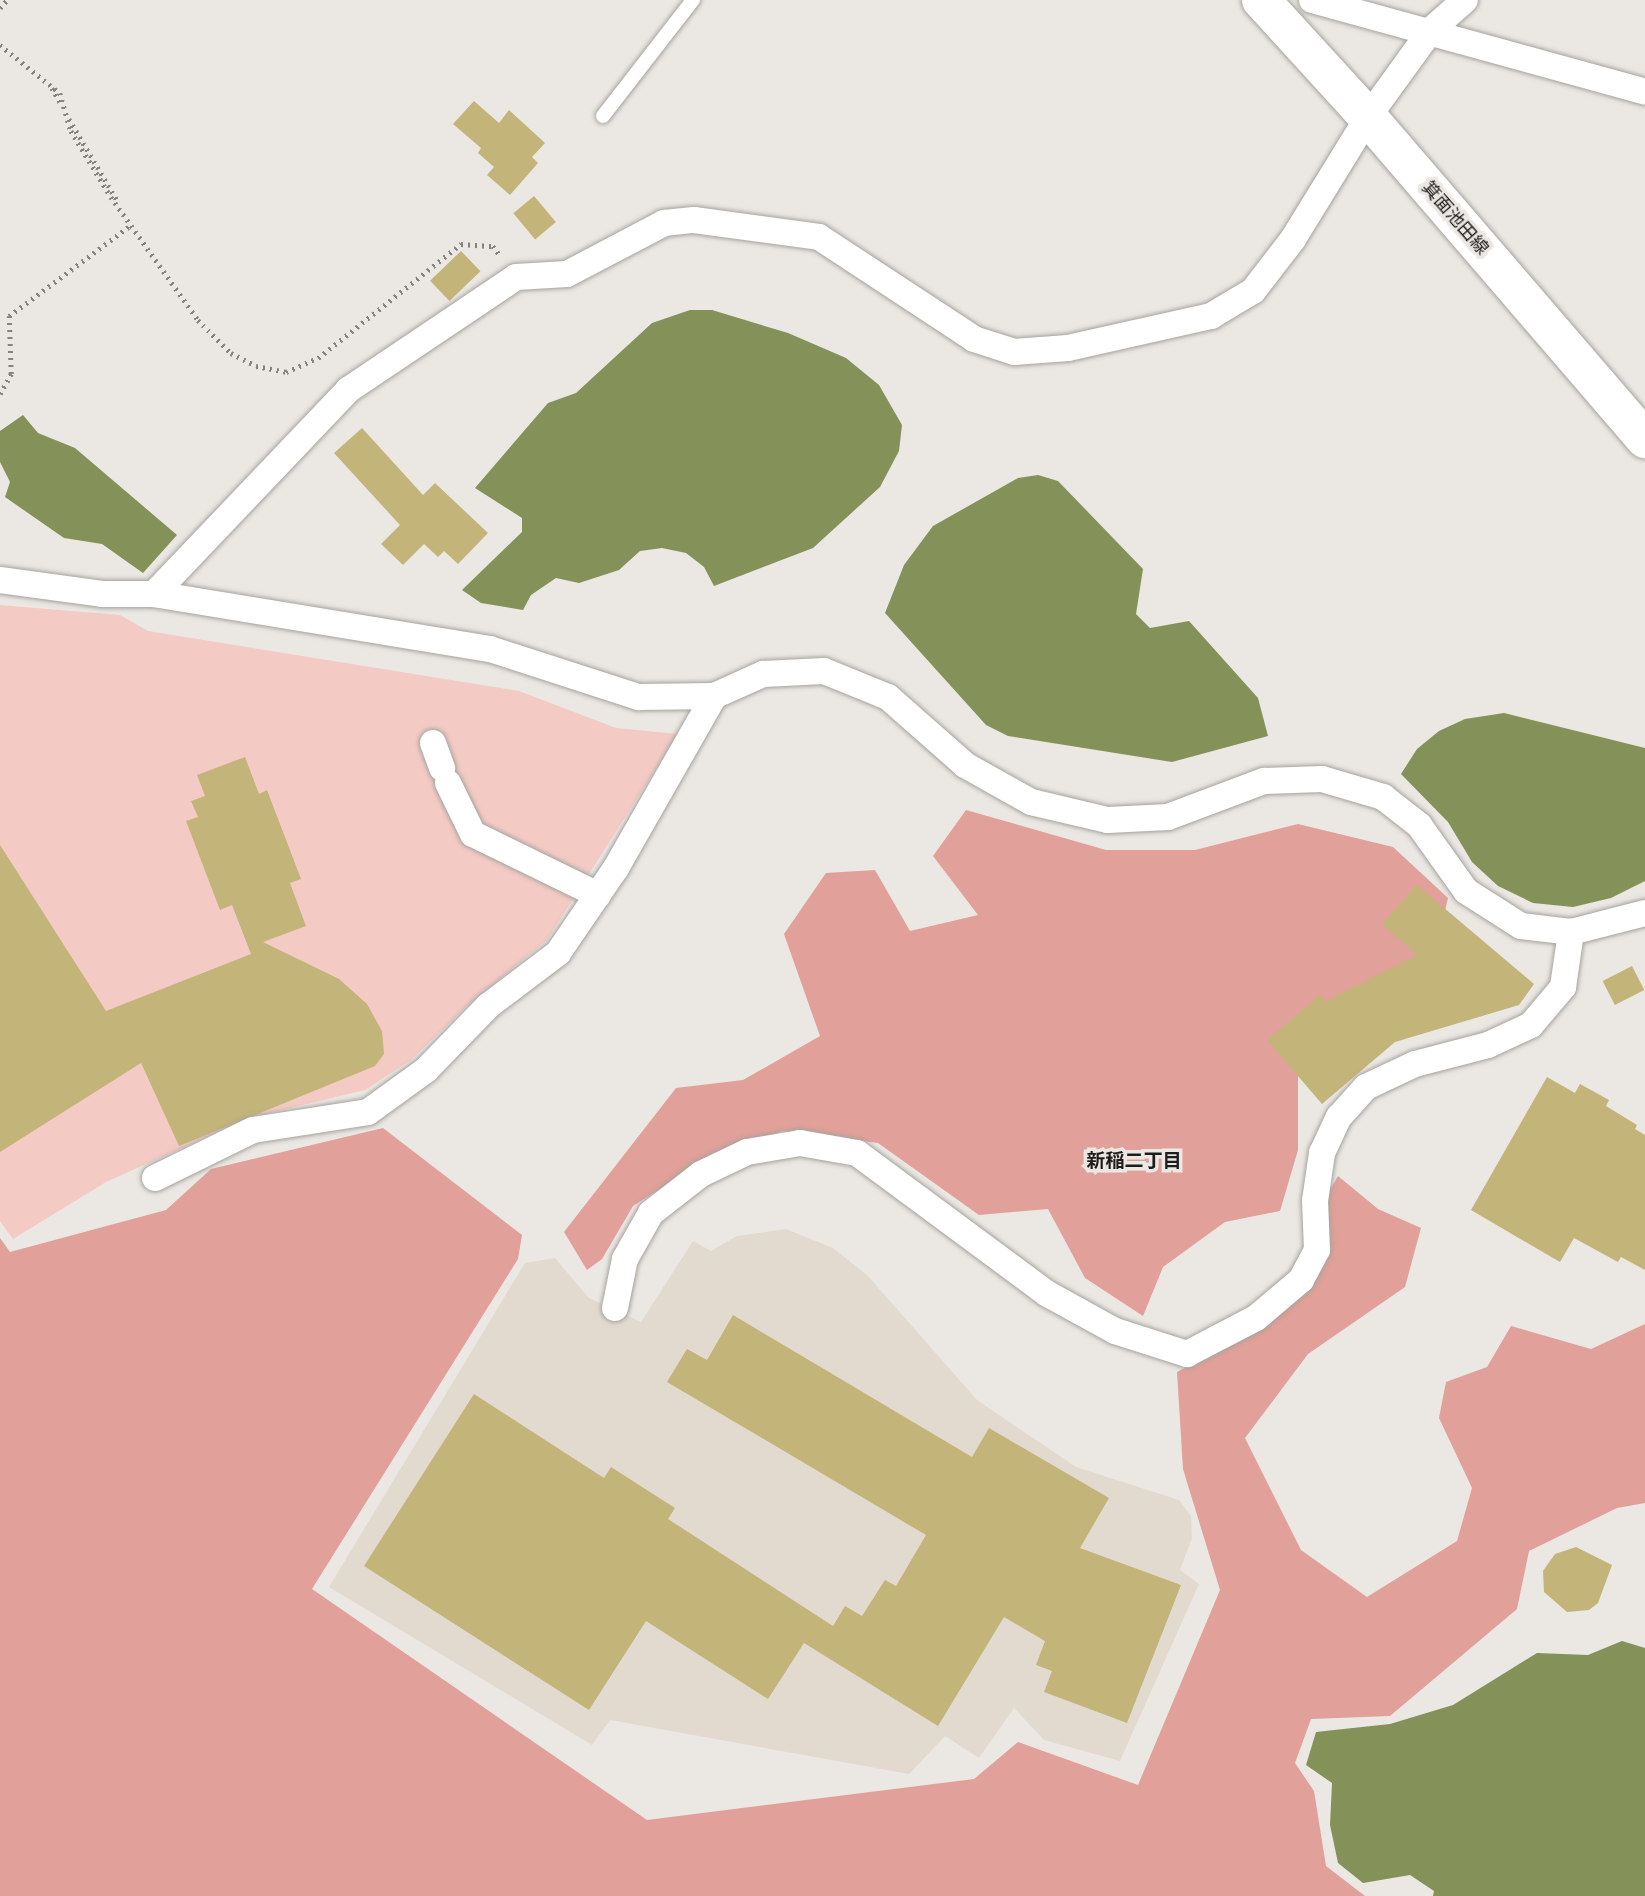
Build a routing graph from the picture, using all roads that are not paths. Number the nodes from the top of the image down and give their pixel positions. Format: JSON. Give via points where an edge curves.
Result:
{"nodes":[{"id":1,"x":693,"y":0,"type":"edge"},
{"id":2,"x":1261,"y":0,"type":"edge"},
{"id":3,"x":1312,"y":0,"type":"edge"},
{"id":4,"x":1465,"y":0,"type":"edge"},
{"id":5,"x":1431,"y":30,"type":"junction"},
{"id":6,"x":1645,"y":92,"type":"edge"},
{"id":7,"x":603,"y":116,"type":"dead end"},
{"id":8,"x":1368,"y":117,"type":"junction"},
{"id":9,"x":1645,"y":439,"type":"edge"},
{"id":10,"x":0,"y":580,"type":"edge"},
{"id":11,"x":154,"y":594,"type":"junction"},
{"id":12,"x":714,"y":696,"type":"junction"},
{"id":13,"x":441,"y":765,"type":"dead end"},
{"id":14,"x":598,"y":895,"type":"junction"},
{"id":15,"x":1645,"y":913,"type":"edge"},
{"id":16,"x":1571,"y":932,"type":"junction"},
{"id":17,"x":155,"y":1178,"type":"dead end"},
{"id":18,"x":615,"y":1308,"type":"dead end"}],
"edges":[{"from":1,"to":7,"type":"lane"},
{"from":2,"to":8,"type":"main road","name":"箕面池田線"},
{"from":3,"to":5,"type":"street"},
{"from":4,"to":5,"type":"street"},
{"from":5,"to":6,"type":"street"},
{"from":5,"to":8,"type":"street"},
{"from":8,"to":9,"type":"main road","name":"箕面池田線"},
{"from":8,"to":11,"type":"street","via":[[1293,239],[1253,291],[1211,316],[1068,348],[1014,352],[974,338],[819,237],[694,220],[664,223],[567,274],[516,277],[348,390]]},
{"from":10,"to":11,"type":"street","via":[[102,594]]},
{"from":11,"to":12,"type":"street","via":[[490,649],[639,698]]},
{"from":12,"to":14,"type":"street"},
{"from":12,"to":16,"type":"street","via":[[763,674],[824,671],[888,698],[965,765],[1031,802],[1108,820],[1168,817],[1264,781],[1322,779],[1383,797],[1419,825],[1466,891],[1521,926]]},
{"from":13,"to":14,"type":"street","via":[[473,834]]},
{"from":14,"to":17,"type":"street","via":[[558,953],[488,1006],[426,1070],[368,1112],[253,1130]]},
{"from":15,"to":16,"type":"street"},
{"from":16,"to":18,"type":"street","via":[[1563,987],[1531,1025],[1488,1045],[1415,1064],[1366,1087],[1339,1117],[1322,1153],[1315,1201],[1317,1250],[1301,1280],[1256,1318],[1187,1354],[1115,1331],[1046,1293],[858,1153],[800,1143],[747,1152],[701,1174],[651,1213],[625,1259]]}]}
